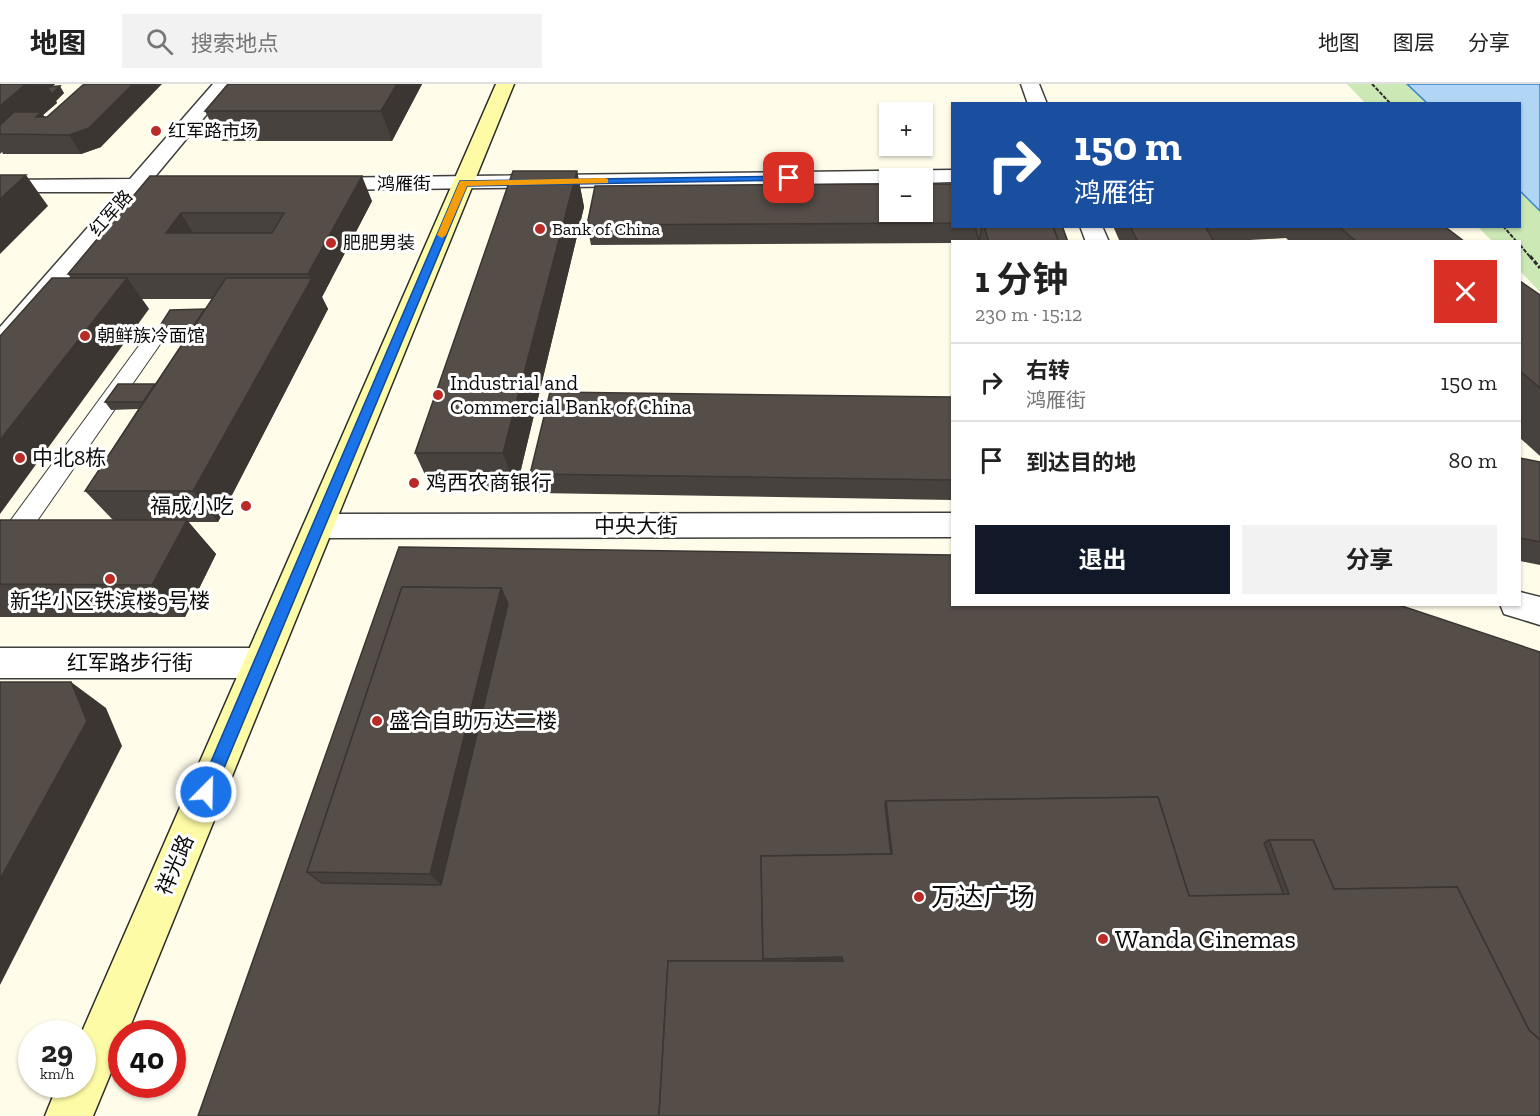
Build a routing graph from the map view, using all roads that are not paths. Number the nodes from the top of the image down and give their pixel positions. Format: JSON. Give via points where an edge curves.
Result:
{"nodes":[{"id":1,"x":223,"y":84,"type":"edge"},
{"id":2,"x":505,"y":84,"type":"edge"},
{"id":3,"x":1030,"y":84,"type":"edge"},
{"id":4,"x":1037,"y":102,"type":"edge"},
{"id":5,"x":951,"y":176,"type":"edge"},
{"id":6,"x":464,"y":183,"type":"junction"},
{"id":7,"x":299,"y":184,"type":"edge"},
{"id":8,"x":135,"y":185,"type":"junction"},
{"id":9,"x":206,"y":185,"type":"edge"},
{"id":10,"x":0,"y":186,"type":"edge"},
{"id":11,"x":156,"y":336,"type":"edge"},
{"id":12,"x":0,"y":343,"type":"edge"},
{"id":13,"x":951,"y":525,"type":"edge"},
{"id":14,"x":319,"y":526,"type":"junction"},
{"id":15,"x":0,"y":554,"type":"edge"},
{"id":16,"x":1521,"y":605,"type":"edge"},
{"id":17,"x":1540,"y":611,"type":"edge"},
{"id":18,"x":0,"y":663,"type":"edge"},
{"id":19,"x":261,"y":663,"type":"junction"},
{"id":20,"x":69,"y":1116,"type":"edge"}],
"edges":[{"from":1,"to":8,"type":"street","name":"红军路"},
{"from":2,"to":6,"type":"street","name":"祥光路"},
{"from":3,"to":4,"type":"street"},
{"from":5,"to":6,"type":"street","name":"鸿雁街"},
{"from":6,"to":7,"type":"street","name":"鸿雁街"},
{"from":6,"to":14,"type":"street","name":"祥光路"},
{"from":8,"to":9,"type":"street"},
{"from":8,"to":10,"type":"street"},
{"from":8,"to":12,"type":"street","name":"红军路"},
{"from":11,"to":15,"type":"lane"},
{"from":13,"to":14,"type":"street","name":"中央大街"},
{"from":14,"to":19,"type":"street","name":"祥光路"},
{"from":16,"to":17,"type":"street"},
{"from":18,"to":19,"type":"street","name":"红军路步行街"},
{"from":19,"to":20,"type":"street","name":"祥光路"}]}
